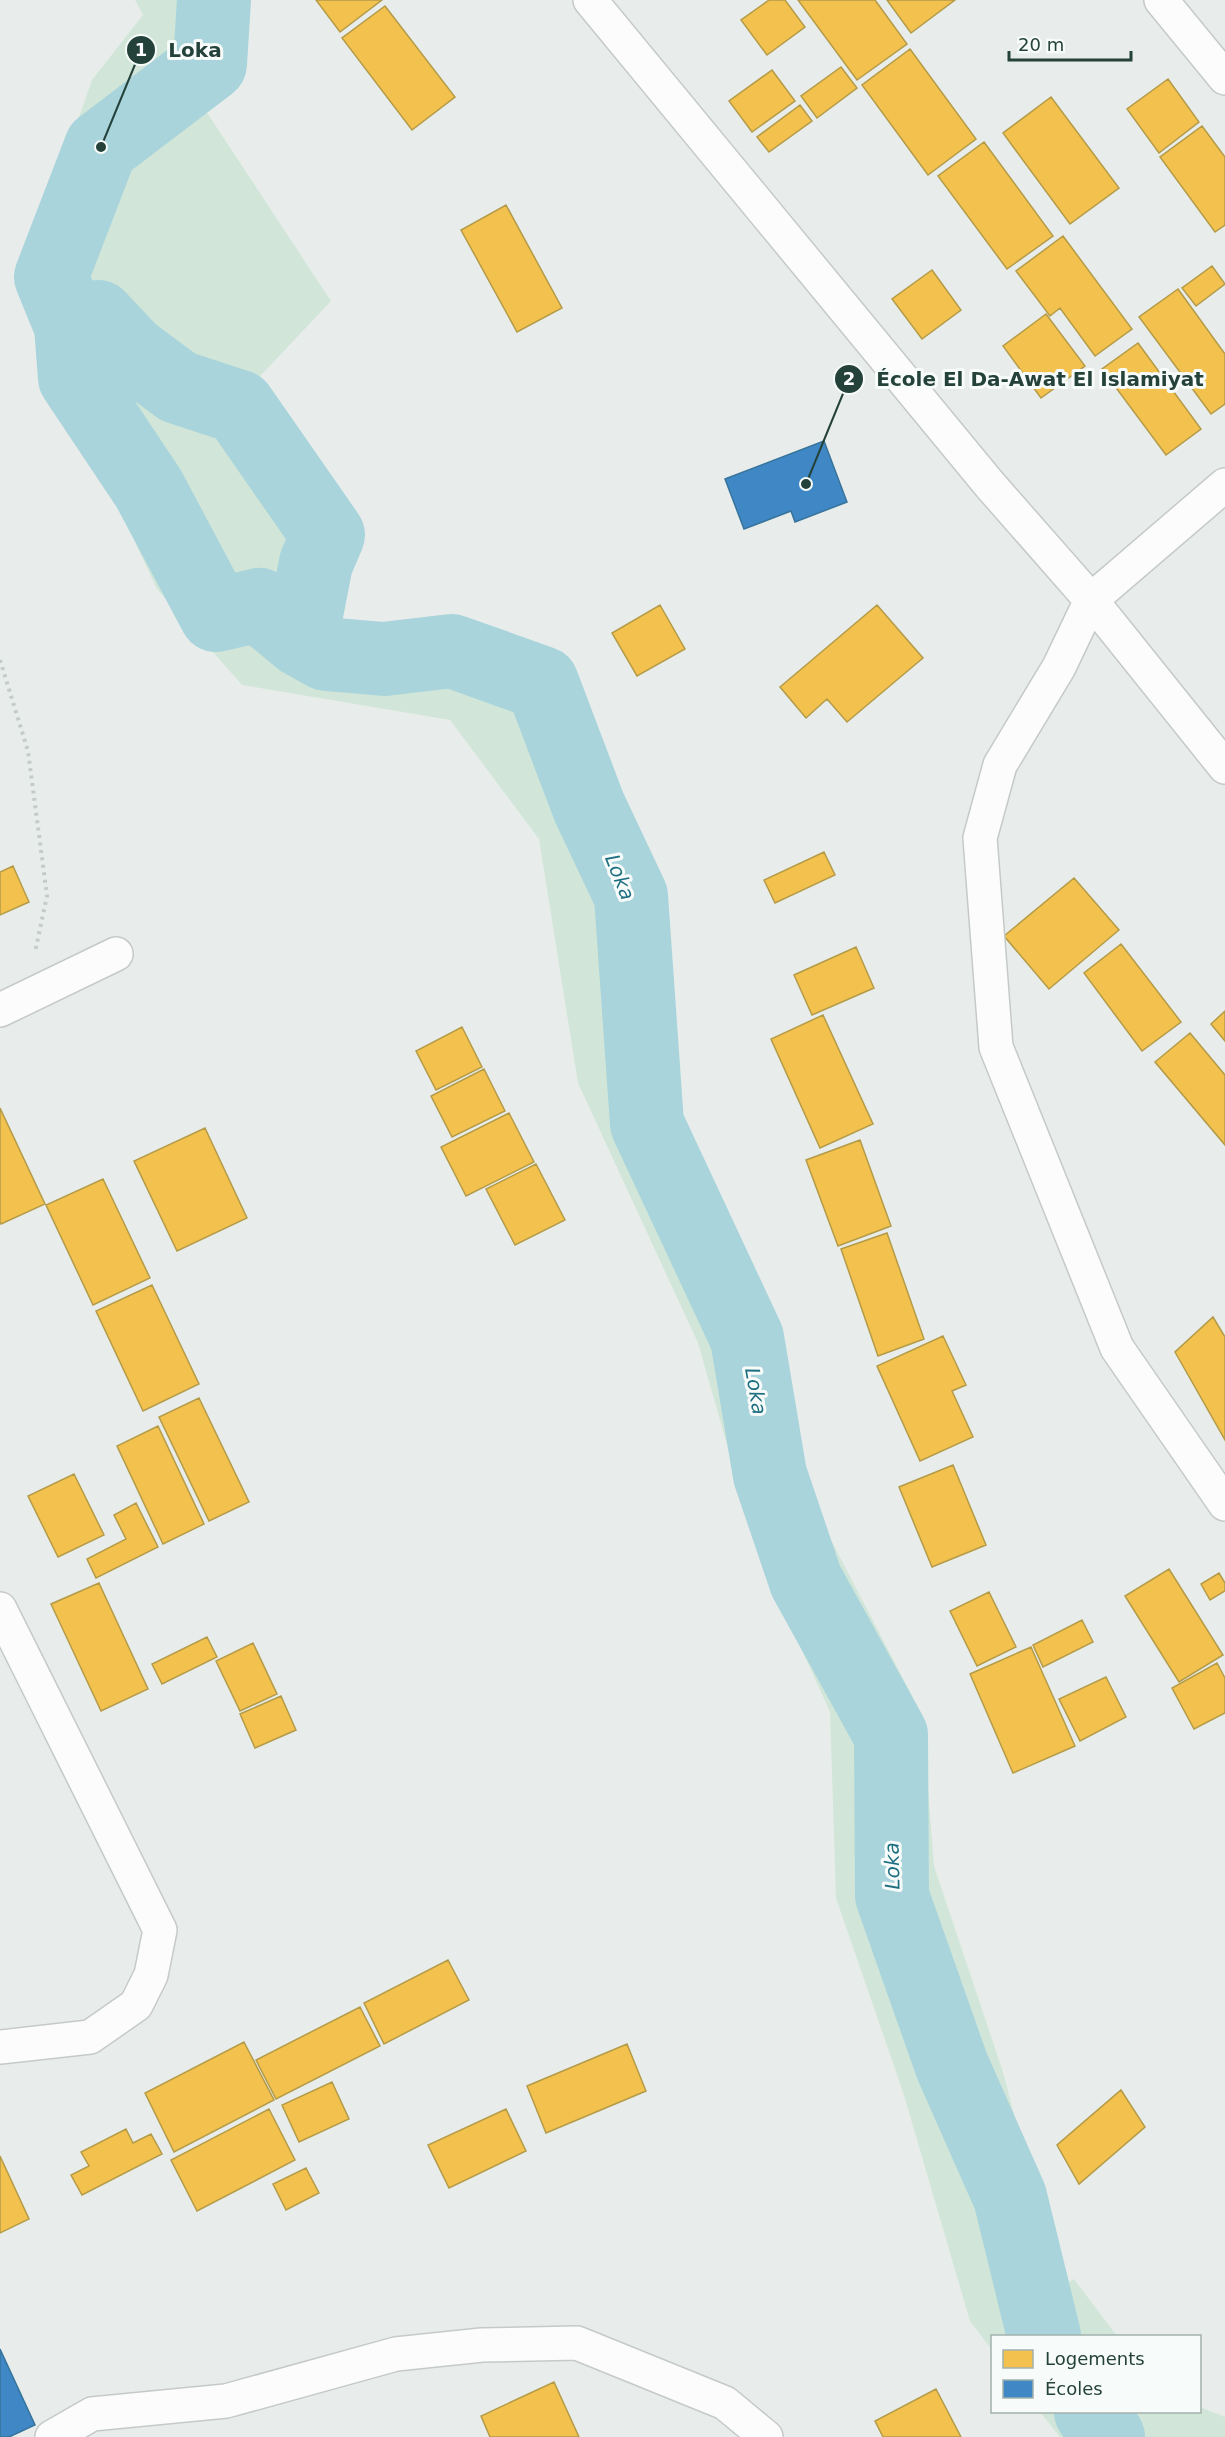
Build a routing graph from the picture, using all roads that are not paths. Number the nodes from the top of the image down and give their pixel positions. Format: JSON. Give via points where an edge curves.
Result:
{"nodes":[{"id":1,"x":590,"y":0,"type":"edge"},
{"id":2,"x":1161,"y":0,"type":"edge"},
{"id":3,"x":1225,"y":78,"type":"edge"},
{"id":4,"x":1225,"y":484,"type":"edge"},
{"id":5,"x":1091,"y":600,"type":"junction"},
{"id":6,"x":1225,"y":767,"type":"edge"},
{"id":7,"x":116,"y":954,"type":"dead end"},
{"id":8,"x":12,"y":1004,"type":"edge"},
{"id":9,"x":1225,"y":1504,"type":"edge"},
{"id":10,"x":0,"y":1609,"type":"edge"},
{"id":11,"x":0,"y":2046,"type":"edge"},
{"id":12,"x":52,"y":2437,"type":"edge"},
{"id":13,"x":766,"y":2437,"type":"edge"}],
"edges":[{"from":1,"to":5,"type":"street","via":[[990,485]]},
{"from":2,"to":3,"type":"street"},
{"from":4,"to":5,"type":"street"},
{"from":5,"to":6,"type":"street"},
{"from":5,"to":9,"type":"street","via":[[1059,667],[1000,765],[981,838],[996,1047],[1117,1348]]},
{"from":7,"to":8,"type":"street"},
{"from":10,"to":11,"type":"street","via":[[160,1930],[151,1975],[136,2005],[90,2037]]},
{"from":12,"to":13,"type":"street","via":[[92,2414],[226,2401],[396,2354],[482,2345],[577,2343],[725,2403]]}]}
